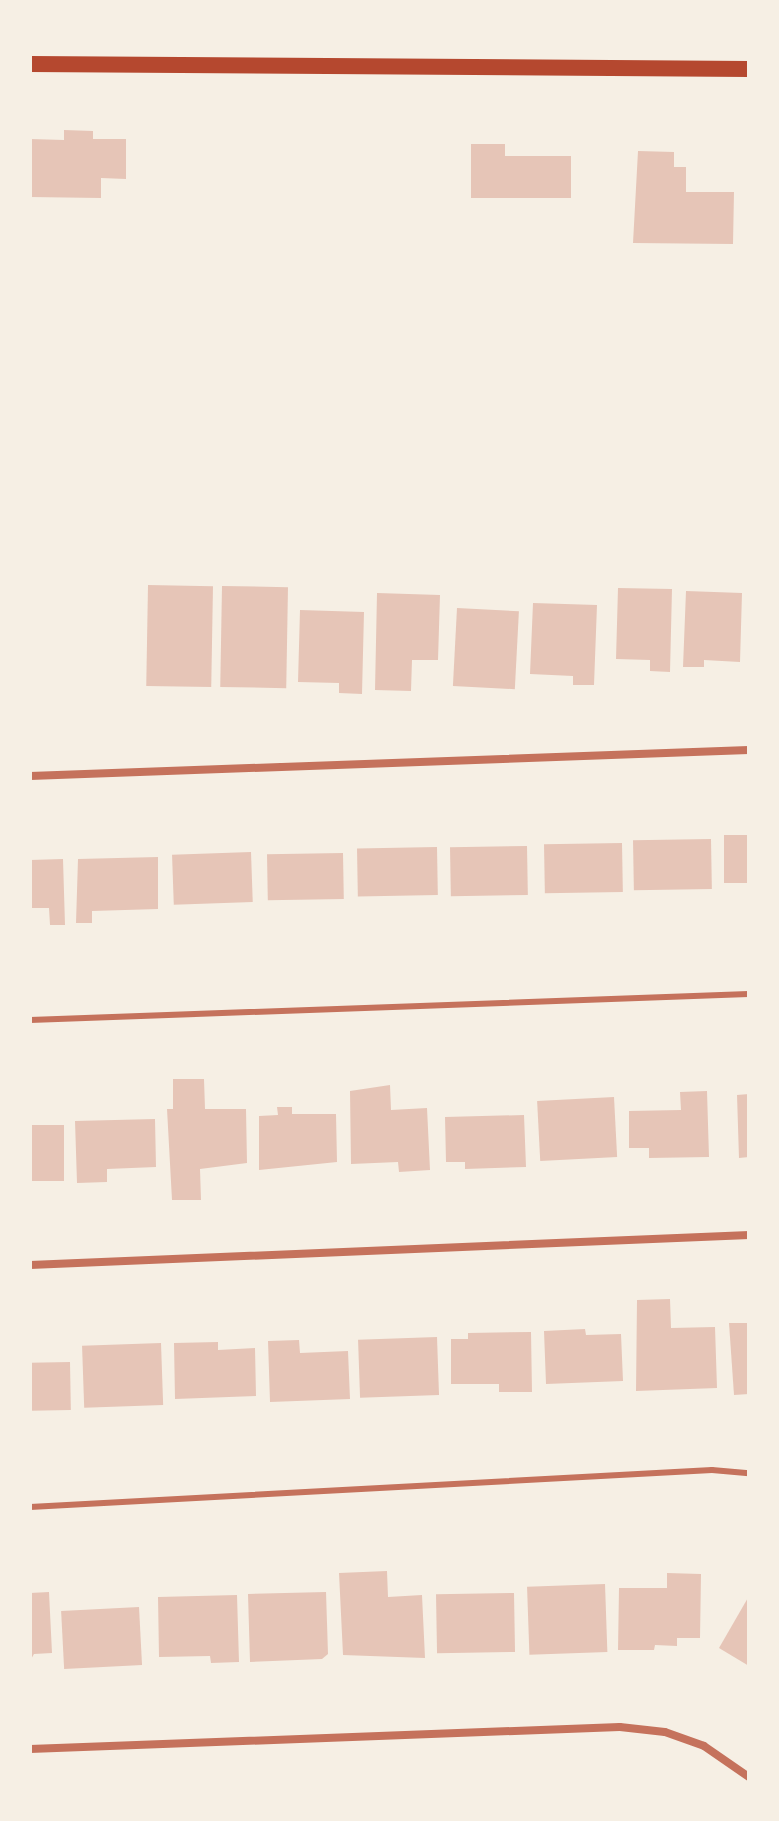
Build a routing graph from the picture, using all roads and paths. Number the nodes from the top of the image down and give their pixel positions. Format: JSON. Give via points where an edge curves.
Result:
{"nodes":[{"id":1,"x":30,"y":64,"type":"edge"},
{"id":2,"x":749,"y":69,"type":"edge"},
{"id":3,"x":749,"y":750,"type":"edge"},
{"id":4,"x":30,"y":776,"type":"edge"},
{"id":5,"x":749,"y":994,"type":"edge"},
{"id":6,"x":30,"y":1020,"type":"edge"},
{"id":7,"x":749,"y":1235,"type":"edge"},
{"id":8,"x":30,"y":1265,"type":"edge"},
{"id":9,"x":749,"y":1473,"type":"edge"},
{"id":10,"x":30,"y":1507,"type":"edge"},
{"id":11,"x":30,"y":1749,"type":"edge"},
{"id":12,"x":749,"y":1777,"type":"edge"}],
"edges":[{"from":1,"to":2,"type":"main road"},
{"from":3,"to":4,"type":"street"},
{"from":5,"to":6,"type":"lane"},
{"from":7,"to":8,"type":"street"},
{"from":9,"to":10,"type":"lane","via":[[712,1470]]},
{"from":11,"to":12,"type":"street","via":[[620,1727],[665,1732],[704,1746]]}]}
